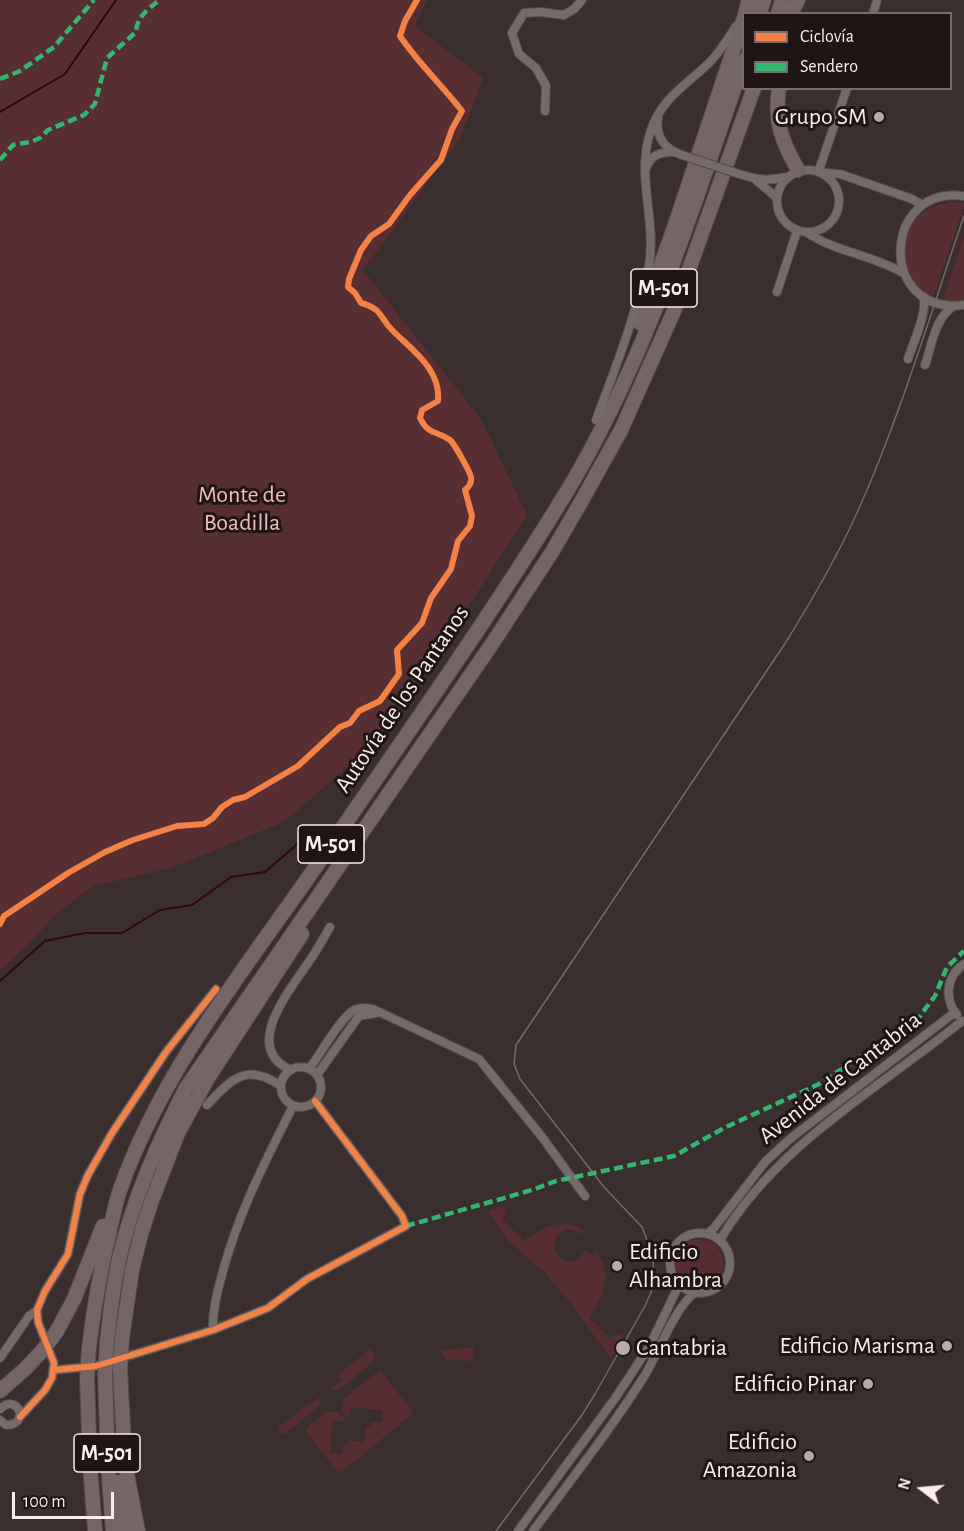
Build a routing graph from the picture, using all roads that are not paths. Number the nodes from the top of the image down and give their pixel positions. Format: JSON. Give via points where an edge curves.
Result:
{"nodes":[{"id":1,"x":582,"y":0,"type":"edge"},
{"id":2,"x":748,"y":0,"type":"edge"},
{"id":3,"x":742,"y":22,"type":"edge"},
{"id":4,"x":742,"y":66,"type":"edge"},
{"id":5,"x":754,"y":90,"type":"edge"},
{"id":6,"x":778,"y":90,"type":"edge"},
{"id":7,"x":846,"y":90,"type":"edge"},
{"id":8,"x":545,"y":111,"type":"dead end"},
{"id":9,"x":658,"y":116,"type":"junction"},
{"id":10,"x":673,"y":152,"type":"junction"},
{"id":11,"x":644,"y":172,"type":"junction"},
{"id":12,"x":822,"y":172,"type":"junction"},
{"id":13,"x":793,"y":174,"type":"junction"},
{"id":14,"x":756,"y":180,"type":"junction"},
{"id":15,"x":963,"y":194,"type":"edge"},
{"id":16,"x":777,"y":198,"type":"junction"},
{"id":17,"x":922,"y":205,"type":"junction"},
{"id":18,"x":797,"y":231,"type":"junction"},
{"id":19,"x":806,"y":232,"type":"junction"},
{"id":20,"x":903,"y":273,"type":"junction"},
{"id":21,"x":777,"y":292,"type":"dead end"},
{"id":22,"x":924,"y":297,"type":"junction"},
{"id":23,"x":964,"y":305,"type":"edge"},
{"id":24,"x":954,"y":306,"type":"junction"},
{"id":25,"x":908,"y":359,"type":"dead end"},
{"id":26,"x":925,"y":365,"type":"dead end"},
{"id":27,"x":596,"y":420,"type":"junction"},
{"id":28,"x":558,"y":505,"type":"junction"},
{"id":29,"x":340,"y":867,"type":"junction"},
{"id":30,"x":330,"y":927,"type":"dead end"},
{"id":31,"x":964,"y":964,"type":"edge"},
{"id":32,"x":216,"y":989,"type":"dead end"},
{"id":33,"x":381,"y":1013,"type":"junction"},
{"id":34,"x":954,"y":1013,"type":"junction"},
{"id":35,"x":963,"y":1021,"type":"edge"},
{"id":36,"x":309,"y":1069,"type":"junction"},
{"id":37,"x":291,"y":1070,"type":"junction"},
{"id":38,"x":317,"y":1075,"type":"junction"},
{"id":39,"x":281,"y":1086,"type":"junction"},
{"id":40,"x":315,"y":1101,"type":"junction"},
{"id":41,"x":207,"y":1105,"type":"dead end"},
{"id":42,"x":293,"y":1106,"type":"junction"},
{"id":43,"x":119,"y":1192,"type":"junction"},
{"id":44,"x":585,"y":1196,"type":"dead end"},
{"id":45,"x":708,"y":1233,"type":"junction"},
{"id":46,"x":720,"y":1239,"type":"junction"},
{"id":47,"x":679,"y":1285,"type":"junction"},
{"id":48,"x":694,"y":1293,"type":"junction"},
{"id":49,"x":37,"y":1310,"type":"junction"},
{"id":50,"x":213,"y":1330,"type":"junction"},
{"id":51,"x":0,"y":1358,"type":"edge"},
{"id":52,"x":120,"y":1369,"type":"junction"},
{"id":53,"x":54,"y":1370,"type":"junction"},
{"id":54,"x":0,"y":1391,"type":"edge"},
{"id":55,"x":41,"y":1394,"type":"junction"},
{"id":56,"x":14,"y":1405,"type":"junction"},
{"id":57,"x":0,"y":1408,"type":"edge"},
{"id":58,"x":20,"y":1417,"type":"junction"},
{"id":59,"x":1,"y":1423,"type":"edge"},
{"id":60,"x":95,"y":1531,"type":"edge"},
{"id":61,"x":113,"y":1531,"type":"edge"},
{"id":62,"x":124,"y":1531,"type":"edge"},
{"id":63,"x":138,"y":1531,"type":"edge"},
{"id":64,"x":518,"y":1531,"type":"edge"},
{"id":65,"x":533,"y":1531,"type":"edge"}],
"edges":[{"from":1,"to":8,"type":"street","via":[[564,15],[524,13],[512,33],[519,54],[536,68],[546,86]]},
{"from":2,"to":9,"type":"street","via":[[724,45],[710,63],[672,95]]},
{"from":3,"to":27,"type":"highway","via":[[648,302]]},
{"from":4,"to":28,"type":"highway","name":"Autovía de los Pantanos","number":"M-501","via":[[657,305],[604,423]]},
{"from":5,"to":29,"type":"highway","name":"Autovía de los Pantanos","number":"M-501","via":[[678,300],[621,429],[552,552]]},
{"from":6,"to":13,"type":"highway","via":[[779,127]]},
{"from":7,"to":12,"type":"street"},
{"from":9,"to":10,"type":"street","via":[[659,136]]},
{"from":9,"to":11,"type":"street","via":[[651,128]]},
{"from":10,"to":11,"type":"street","via":[[655,155]]},
{"from":10,"to":14,"type":"street","bridge":true},
{"from":11,"to":27,"type":"street","via":[[651,237],[648,266],[627,339]]},
{"from":12,"to":13,"type":"street","via":[[809,169]]},
{"from":12,"to":17,"type":"street","via":[[840,174]]},
{"from":12,"to":19,"type":"street","via":[[837,186],[837,214],[819,231]]},
{"from":13,"to":14,"type":"street"},
{"from":13,"to":16,"type":"street","via":[[780,187]]},
{"from":14,"to":16,"type":"street"},
{"from":15,"to":17,"type":"street","via":[[940,196]]},
{"from":16,"to":18,"type":"street","via":[[780,214]]},
{"from":17,"to":20,"type":"street","via":[[909,218],[901,236]]},
{"from":18,"to":19,"type":"street"},
{"from":18,"to":21,"type":"street"},
{"from":19,"to":20,"type":"street"},
{"from":20,"to":22,"type":"street"},
{"from":22,"to":24,"type":"street"},
{"from":22,"to":25,"type":"street","via":[[925,306]]},
{"from":23,"to":24,"type":"street"},
{"from":24,"to":26,"type":"street","via":[[939,321]]},
{"from":27,"to":28,"type":"highway"},
{"from":28,"to":43,"type":"highway","name":"Autovía de los Pantanos","number":"M-501","via":[[187,1055],[150,1118]]},
{"from":29,"to":52,"type":"highway","bridge":true,"via":[[335,881],[204,1085],[178,1133],[152,1200],[132,1270]]},
{"from":29,"to":61,"type":"highway","name":"Autovía de los Pantanos","number":"M-501","bridge":true,"via":[[186,1088],[144,1180],[119,1259],[107,1341],[105,1375]]},
{"from":30,"to":37,"type":"street","via":[[276,1011],[269,1032],[275,1058]]},
{"from":31,"to":34,"type":"street","via":[[948,987]]},
{"from":32,"to":49,"type":"street","via":[[166,1052],[97,1157],[80,1194],[68,1254]]},
{"from":33,"to":36,"type":"street","via":[[373,1008],[354,1010]]},
{"from":33,"to":38,"type":"street","via":[[359,1016]]},
{"from":33,"to":44,"type":"street","via":[[479,1059]]},
{"from":34,"to":35,"type":"street"},
{"from":34,"to":45,"type":"street","name":"Avenida de Cantabria","via":[[791,1138],[765,1162]]},
{"from":35,"to":46,"type":"street","name":"Avenida de Cantabria","via":[[800,1145],[749,1198]]},
{"from":36,"to":37,"type":"street"},
{"from":36,"to":38,"type":"street"},
{"from":37,"to":39,"type":"street"},
{"from":38,"to":40,"type":"street","via":[[320,1091]]},
{"from":39,"to":41,"type":"street","via":[[256,1074],[243,1074],[229,1081]]},
{"from":39,"to":42,"type":"street","via":[[283,1096]]},
{"from":40,"to":42,"type":"street"},
{"from":40,"to":50,"type":"street","via":[[406,1226],[307,1279],[268,1308]]},
{"from":42,"to":50,"type":"street","via":[[243,1207],[218,1290]]},
{"from":43,"to":54,"type":"highway","bridge":true,"via":[[57,1331]]},
{"from":43,"to":60,"type":"highway","name":"Autovía de los Pantanos","number":"M-501","bridge":true,"via":[[95,1295],[89,1348]]},
{"from":45,"to":46,"type":"street"},
{"from":45,"to":47,"type":"street","via":[[692,1233],[674,1246],[670,1266]]},
{"from":46,"to":48,"type":"street","via":[[729,1252],[730,1267],[725,1281],[713,1290]]},
{"from":47,"to":48,"type":"street"},
{"from":47,"to":64,"type":"street","via":[[649,1347]]},
{"from":48,"to":65,"type":"street","via":[[682,1306],[627,1402]]},
{"from":49,"to":51,"type":"street"},
{"from":49,"to":53,"type":"street"},
{"from":50,"to":53,"type":"street","via":[[96,1366]]},
{"from":52,"to":62,"type":"highway","via":[[117,1434]]},
{"from":52,"to":63,"type":"highway","via":[[125,1464]]},
{"from":53,"to":55,"type":"street"},
{"from":55,"to":56,"type":"street"},
{"from":55,"to":58,"type":"street"},
{"from":56,"to":57,"type":"street"},
{"from":56,"to":58,"type":"street"},
{"from":58,"to":59,"type":"street","via":[[14,1425]]}]}
